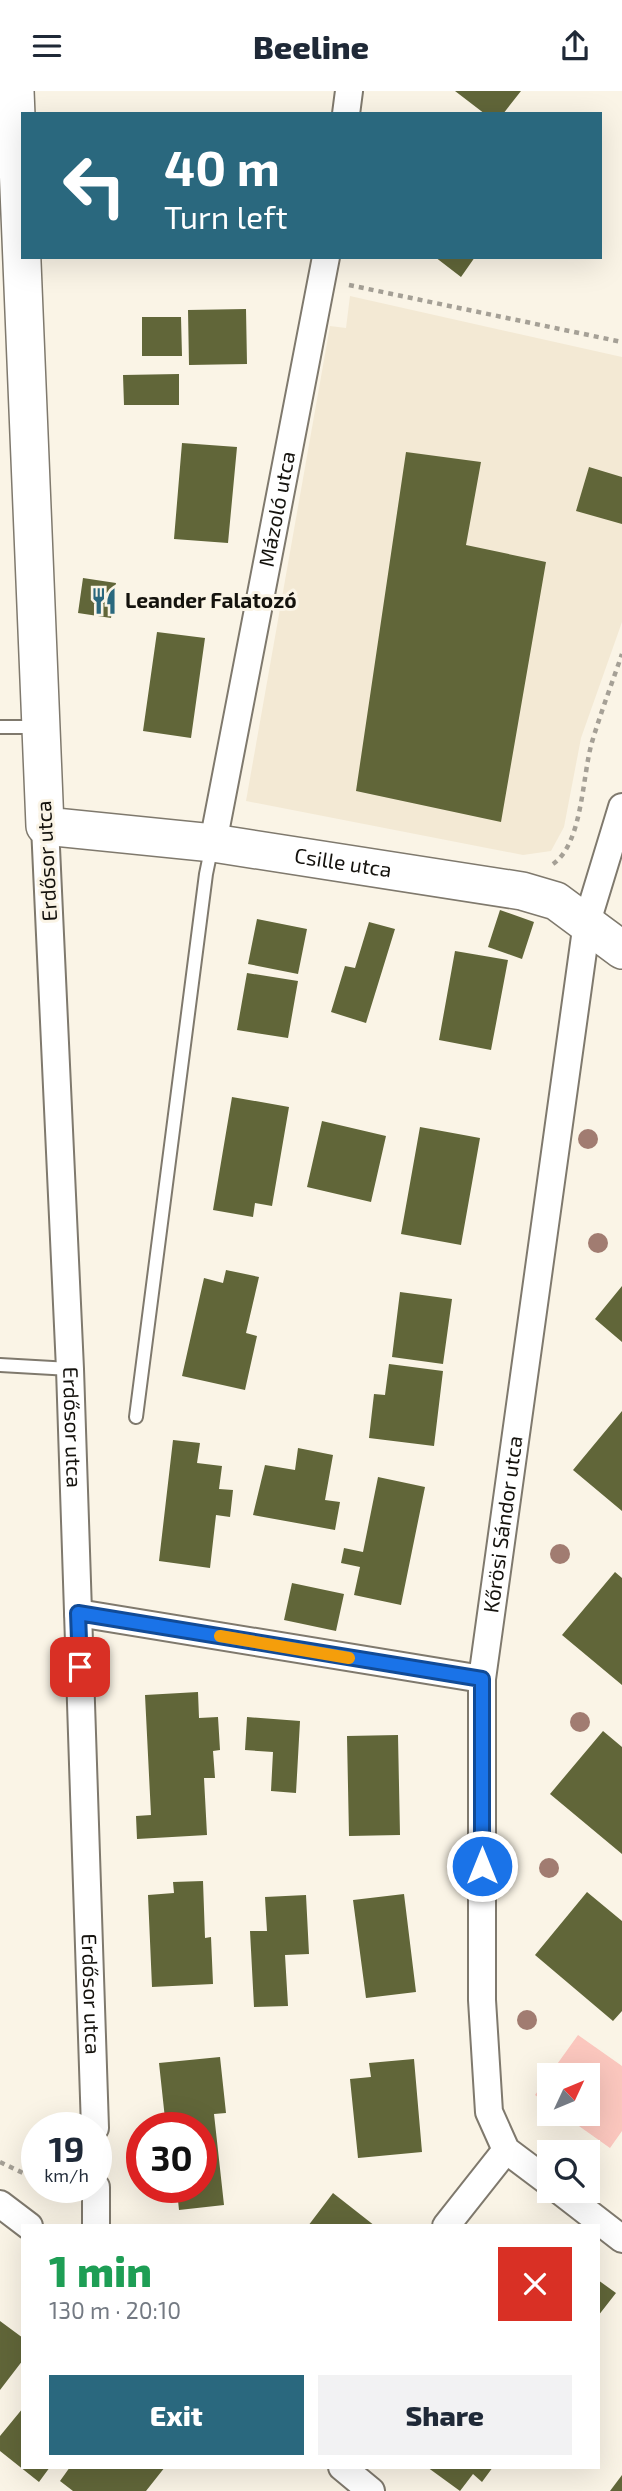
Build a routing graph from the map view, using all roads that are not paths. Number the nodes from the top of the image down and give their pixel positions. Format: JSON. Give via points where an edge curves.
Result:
{"nodes":[{"id":1,"x":15,"y":91,"type":"edge"},
{"id":2,"x":349,"y":91,"type":"edge"},
{"id":3,"x":346,"y":112,"type":"edge"},
{"id":4,"x":21,"y":214,"type":"edge"},
{"id":5,"x":23,"y":259,"type":"edge"},
{"id":6,"x":326,"y":259,"type":"edge"},
{"id":7,"x":0,"y":727,"type":"edge"},
{"id":8,"x":40,"y":727,"type":"junction"},
{"id":9,"x":622,"y":807,"type":"edge"},
{"id":10,"x":45,"y":826,"type":"junction"},
{"id":11,"x":213,"y":843,"type":"junction"},
{"id":12,"x":587,"y":922,"type":"junction"},
{"id":13,"x":622,"y":950,"type":"edge"},
{"id":14,"x":0,"y":1365,"type":"edge"},
{"id":15,"x":69,"y":1369,"type":"junction"},
{"id":16,"x":136,"y":1417,"type":"dead end"},
{"id":17,"x":78,"y":1613,"type":"junction"},
{"id":18,"x":482,"y":1679,"type":"junction"},
{"id":19,"x":94,"y":2112,"type":"edge"},
{"id":20,"x":506,"y":2150,"type":"junction"},
{"id":21,"x":537,"y":2173,"type":"edge"},
{"id":22,"x":96,"y":2203,"type":"edge"},
{"id":23,"x":576,"y":2203,"type":"edge"},
{"id":24,"x":0,"y":2204,"type":"edge"},
{"id":25,"x":26,"y":2224,"type":"edge"},
{"id":26,"x":96,"y":2224,"type":"edge"},
{"id":27,"x":448,"y":2224,"type":"edge"},
{"id":28,"x":622,"y":2239,"type":"edge"},
{"id":29,"x":344,"y":2469,"type":"edge"},
{"id":30,"x":371,"y":2491,"type":"edge"}],
"edges":[{"from":1,"to":4,"type":"street","name":"Erdősor utca"},
{"from":2,"to":3,"type":"street"},
{"from":5,"to":8,"type":"street","name":"Erdősor utca"},
{"from":6,"to":11,"type":"street","name":"Mázoló utca"},
{"from":7,"to":8,"type":"lane"},
{"from":8,"to":10,"type":"street","name":"Erdősor utca"},
{"from":9,"to":12,"type":"street","name":"Kőrösi Sándor utca"},
{"from":10,"to":11,"type":"street","name":"Csille utca"},
{"from":10,"to":15,"type":"street","name":"Erdősor utca"},
{"from":11,"to":12,"type":"street","name":"Csille utca","via":[[522,891],[556,901]]},
{"from":11,"to":16,"type":"lane"},
{"from":12,"to":13,"type":"street","name":"Csille utca"},
{"from":12,"to":18,"type":"street","name":"Kőrösi Sándor utca"},
{"from":14,"to":15,"type":"lane"},
{"from":15,"to":17,"type":"street","name":"Erdősor utca"},
{"from":17,"to":18,"type":"street"},
{"from":17,"to":19,"type":"street","name":"Erdősor utca"},
{"from":18,"to":20,"type":"street","name":"Kőrösi Sándor utca","via":[[482,2000],[489,2112]]},
{"from":20,"to":21,"type":"street"},
{"from":20,"to":27,"type":"street"},
{"from":22,"to":26,"type":"street"},
{"from":23,"to":28,"type":"street"},
{"from":24,"to":25,"type":"street"},
{"from":29,"to":30,"type":"street"}]}
